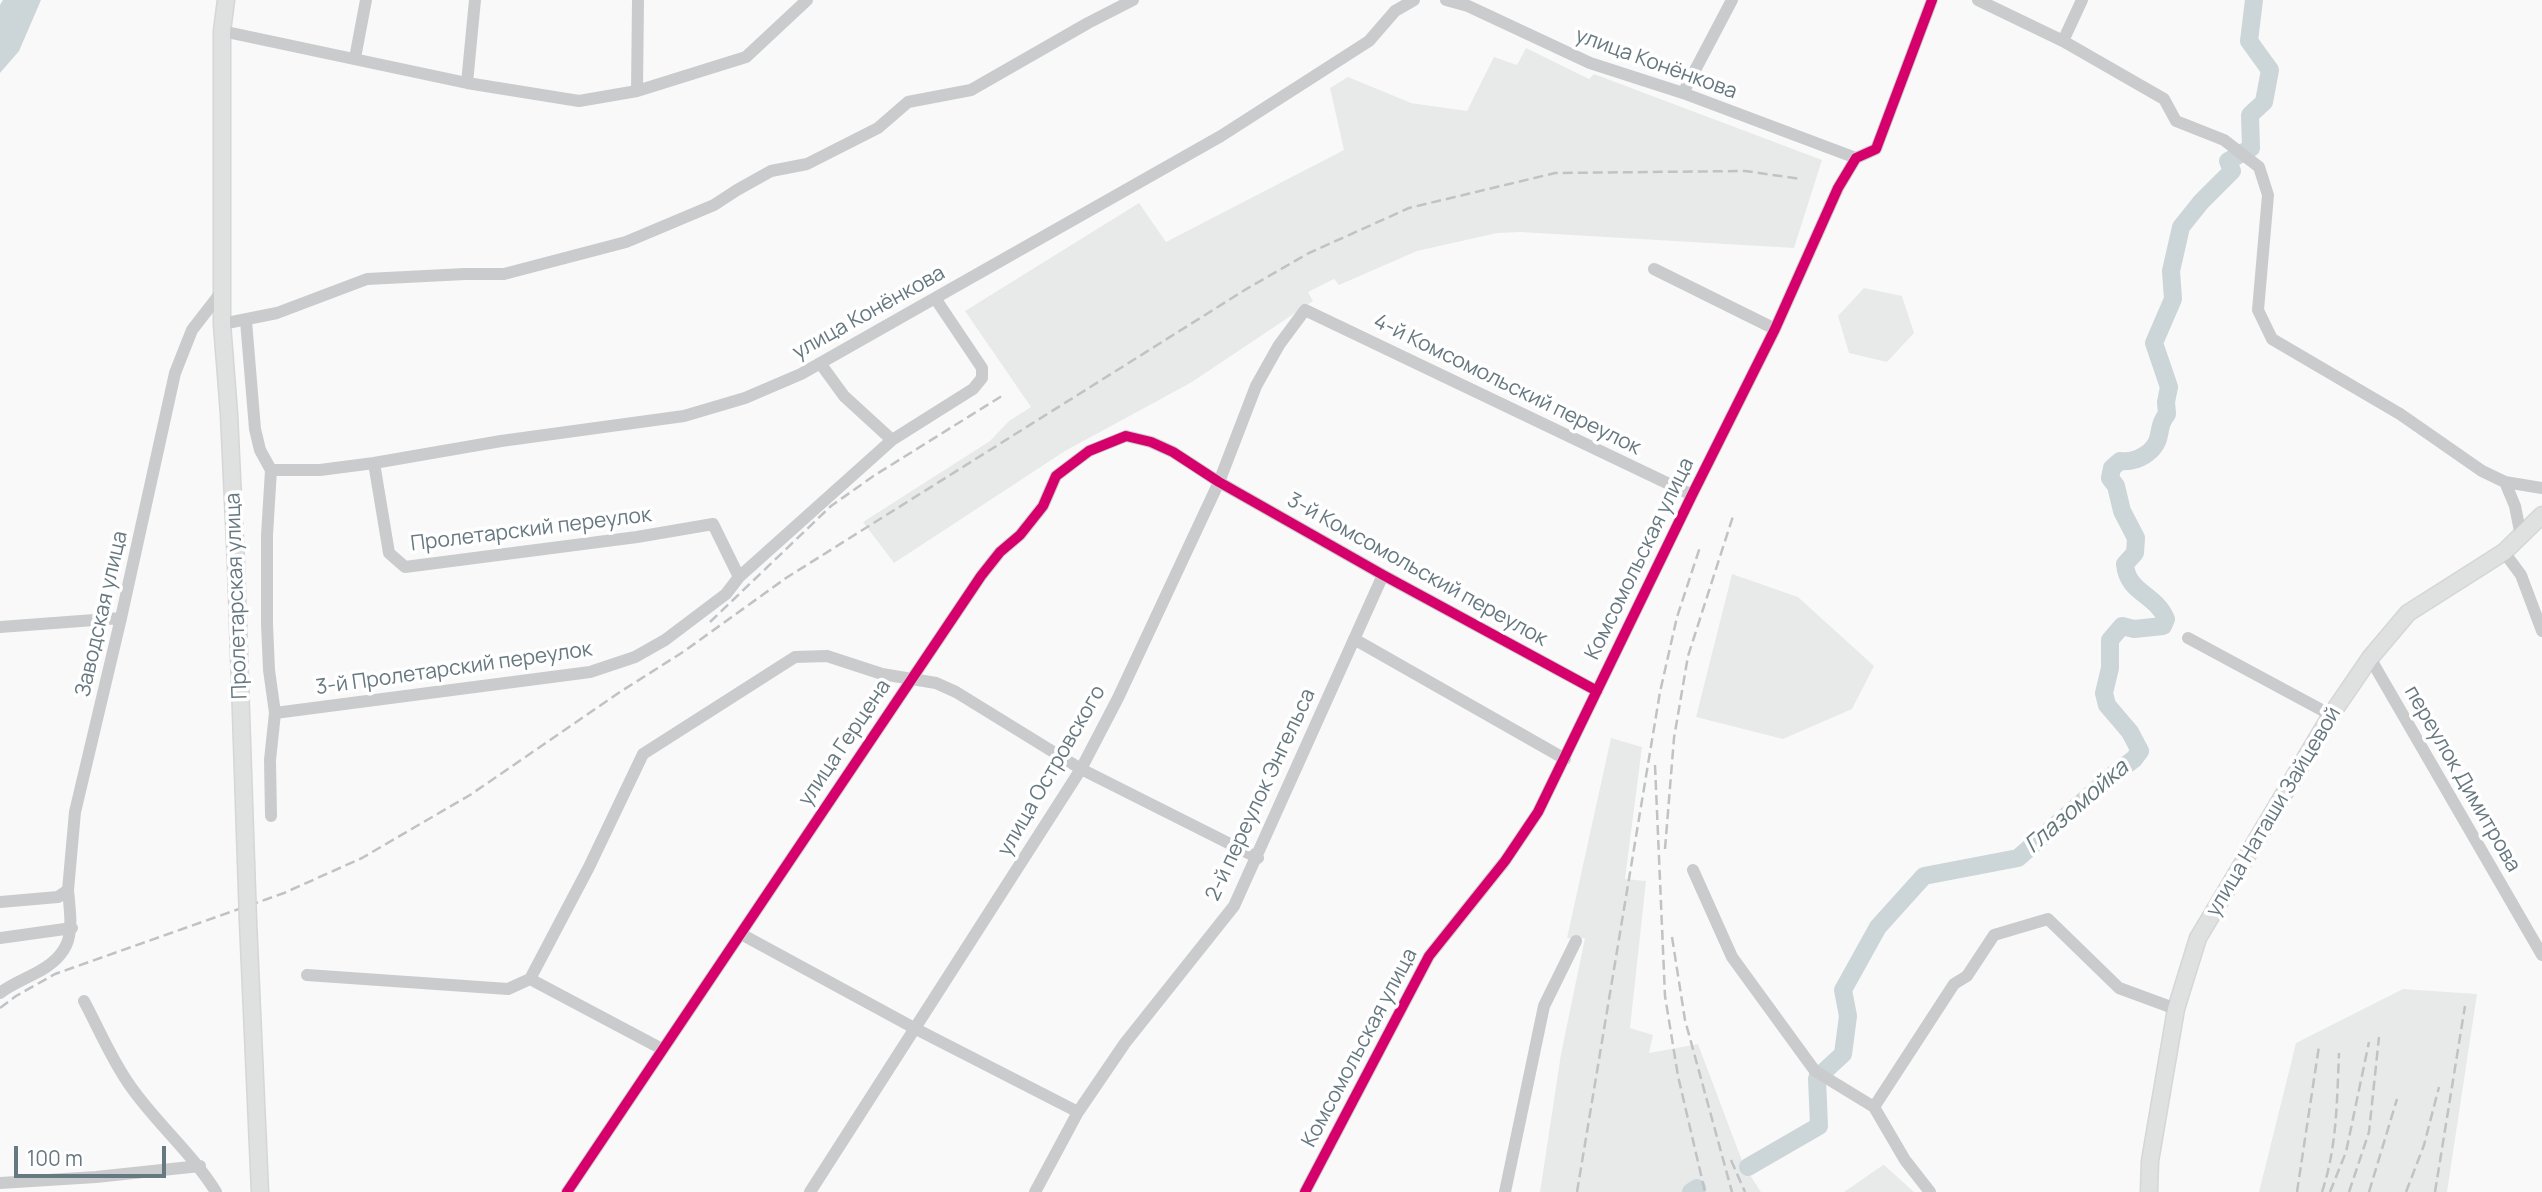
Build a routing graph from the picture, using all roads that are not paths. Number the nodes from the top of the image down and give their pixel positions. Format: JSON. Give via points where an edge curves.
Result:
{"nodes":[{"id":1,"x":226,"y":0,"type":"edge"},
{"id":2,"x":366,"y":0,"type":"edge"},
{"id":3,"x":475,"y":0,"type":"edge"},
{"id":4,"x":638,"y":0,"type":"edge"},
{"id":5,"x":807,"y":0,"type":"edge"},
{"id":6,"x":1133,"y":0,"type":"edge"},
{"id":7,"x":1414,"y":0,"type":"edge"},
{"id":8,"x":1446,"y":0,"type":"edge"},
{"id":9,"x":1732,"y":0,"type":"edge"},
{"id":10,"x":1932,"y":0,"type":"edge"},
{"id":11,"x":1978,"y":0,"type":"edge"},
{"id":12,"x":2081,"y":0,"type":"edge"},
{"id":13,"x":222,"y":31,"type":"junction"},
{"id":14,"x":2063,"y":41,"type":"junction"},
{"id":15,"x":355,"y":58,"type":"junction"},
{"id":16,"x":467,"y":83,"type":"junction"},
{"id":17,"x":637,"y":91,"type":"junction"},
{"id":18,"x":1683,"y":93,"type":"junction"},
{"id":19,"x":1856,"y":158,"type":"junction"},
{"id":20,"x":1654,"y":270,"type":"dead end"},
{"id":21,"x":223,"y":290,"type":"junction"},
{"id":22,"x":935,"y":298,"type":"junction"},
{"id":23,"x":1306,"y":310,"type":"joint"},
{"id":24,"x":246,"y":321,"type":"junction"},
{"id":25,"x":222,"y":324,"type":"junction"},
{"id":26,"x":1775,"y":329,"type":"junction"},
{"id":27,"x":820,"y":363,"type":"junction"},
{"id":28,"x":892,"y":440,"type":"junction"},
{"id":29,"x":373,"y":463,"type":"junction"},
{"id":30,"x":271,"y":470,"type":"junction"},
{"id":31,"x":1219,"y":482,"type":"junction"},
{"id":32,"x":2505,"y":482,"type":"junction"},
{"id":33,"x":2542,"y":488,"type":"edge"},
{"id":34,"x":1692,"y":495,"type":"junction"},
{"id":35,"x":2542,"y":515,"type":"edge"},
{"id":36,"x":2521,"y":536,"type":"junction"},
{"id":37,"x":2504,"y":552,"type":"junction"},
{"id":38,"x":1383,"y":575,"type":"junction"},
{"id":39,"x":738,"y":577,"type":"junction"},
{"id":40,"x":121,"y":618,"type":"junction"},
{"id":41,"x":0,"y":627,"type":"edge"},
{"id":42,"x":2542,"y":631,"type":"edge"},
{"id":43,"x":2188,"y":638,"type":"dead end"},
{"id":44,"x":1354,"y":639,"type":"junction"},
{"id":45,"x":2370,"y":659,"type":"junction"},
{"id":46,"x":910,"y":680,"type":"junction"},
{"id":47,"x":1597,"y":691,"type":"junction"},
{"id":48,"x":275,"y":713,"type":"junction"},
{"id":49,"x":2331,"y":715,"type":"junction"},
{"id":50,"x":1565,"y":760,"type":"junction"},
{"id":51,"x":1080,"y":769,"type":"junction"},
{"id":52,"x":271,"y":817,"type":"dead end"},
{"id":53,"x":1258,"y":858,"type":"junction"},
{"id":54,"x":1693,"y":870,"type":"dead end"},
{"id":55,"x":68,"y":890,"type":"junction"},
{"id":56,"x":0,"y":902,"type":"edge"},
{"id":57,"x":72,"y":928,"type":"junction"},
{"id":58,"x":741,"y":934,"type":"junction"},
{"id":59,"x":0,"y":938,"type":"edge"},
{"id":60,"x":1576,"y":941,"type":"dead end"},
{"id":61,"x":2542,"y":955,"type":"edge"},
{"id":62,"x":306,"y":975,"type":"dead end"},
{"id":63,"x":530,"y":979,"type":"junction"},
{"id":64,"x":0,"y":993,"type":"edge"},
{"id":65,"x":85,"y":1001,"type":"dead end"},
{"id":66,"x":2176,"y":1009,"type":"junction"},
{"id":67,"x":916,"y":1029,"type":"junction"},
{"id":68,"x":663,"y":1049,"type":"junction"},
{"id":69,"x":1874,"y":1107,"type":"junction"},
{"id":70,"x":1078,"y":1112,"type":"junction"},
{"id":71,"x":200,"y":1166,"type":"junction"},
{"id":72,"x":0,"y":1183,"type":"edge"},
{"id":73,"x":216,"y":1192,"type":"edge"},
{"id":74,"x":260,"y":1192,"type":"edge"},
{"id":75,"x":567,"y":1192,"type":"edge"},
{"id":76,"x":810,"y":1192,"type":"edge"},
{"id":77,"x":1035,"y":1192,"type":"edge"},
{"id":78,"x":1305,"y":1192,"type":"edge"},
{"id":79,"x":1505,"y":1192,"type":"edge"},
{"id":80,"x":1930,"y":1192,"type":"edge"},
{"id":81,"x":2149,"y":1192,"type":"edge"}],
"edges":[{"from":1,"to":13,"type":"main road","name":"Пролетарская улица"},
{"from":2,"to":15,"type":"street"},
{"from":3,"to":16,"type":"street"},
{"from":4,"to":17,"type":"street"},
{"from":5,"to":17,"type":"street","via":[[746,57]]},
{"from":6,"to":24,"type":"street","via":[[971,90],[908,102],[878,128],[807,164],[771,171],[714,205],[626,242],[504,274],[367,279]]},
{"from":7,"to":22,"type":"street","name":"улица Конёнкова","via":[[1395,11],[1369,41],[1221,136]]},
{"from":8,"to":18,"type":"street","name":"улица Конёнкова","via":[[1590,63]]},
{"from":9,"to":18,"type":"street"},
{"from":10,"to":19,"type":"street","name":"Комсомольская улица","via":[[1876,149]]},
{"from":11,"to":14,"type":"street"},
{"from":12,"to":14,"type":"street"},
{"from":13,"to":15,"type":"street"},
{"from":13,"to":21,"type":"main road","name":"Пролетарская улица"},
{"from":14,"to":32,"type":"street","via":[[2164,99],[2176,121],[2224,140],[2259,167],[2268,195],[2258,310],[2272,339]]},
{"from":15,"to":16,"type":"street"},
{"from":16,"to":17,"type":"street","via":[[579,100]]},
{"from":18,"to":19,"type":"street","name":"улица Конёнкова"},
{"from":19,"to":26,"type":"street","name":"Комсомольская улица"},
{"from":20,"to":26,"type":"street"},
{"from":21,"to":25,"type":"main road","name":"Пролетарская улица"},
{"from":21,"to":40,"type":"street","name":"Заводская улица","via":[[192,330],[175,373]]},
{"from":22,"to":27,"type":"street","name":"улица Конёнкова"},
{"from":22,"to":28,"type":"street","name":"3-й Пролетарский переулок","via":[[982,368],[982,378],[973,389]]},
{"from":23,"to":31,"type":"street","name":"улица Островского","via":[[1256,386]]},
{"from":23,"to":34,"type":"street","name":"4-й Комсомольский переулок"},
{"from":24,"to":25,"type":"street"},
{"from":24,"to":30,"type":"street","name":"Пролетарская улица","via":[[255,429]]},
{"from":25,"to":74,"type":"main road","name":"Пролетарская улица","bridge":true},
{"from":26,"to":34,"type":"street","name":"Комсомольская улица"},
{"from":27,"to":28,"type":"street","via":[[844,396]]},
{"from":27,"to":29,"type":"street","name":"улица Конёнкова","via":[[744,398],[684,416]]},
{"from":28,"to":39,"type":"street","name":"3-й Пролетарский переулок"},
{"from":29,"to":30,"type":"street","name":"улица Конёнкова"},
{"from":29,"to":39,"type":"street","name":"Пролетарский переулок","via":[[389,553],[405,567],[713,524]]},
{"from":30,"to":48,"type":"street","name":"Пролетарская улица","via":[[267,624]]},
{"from":31,"to":38,"type":"street","name":"3-й Комсомольский переулок"},
{"from":31,"to":46,"type":"street","name":"улица Герцена","via":[[1173,452],[1126,436],[1089,451],[1056,475],[1043,506],[981,576]]},
{"from":31,"to":51,"type":"street","name":"улица Островского"},
{"from":32,"to":33,"type":"street"},
{"from":32,"to":36,"type":"street"},
{"from":34,"to":47,"type":"street","name":"Комсомольская улица"},
{"from":35,"to":36,"type":"main road","name":"улица Наташи Зайцевой"},
{"from":36,"to":37,"type":"main road","name":"улица Наташи Зайцевой"},
{"from":37,"to":42,"type":"street","via":[[2521,575]]},
{"from":37,"to":45,"type":"main road","name":"улица Наташи Зайцевой","via":[[2408,613]]},
{"from":38,"to":44,"type":"street","name":"2-й переулок Энгельса"},
{"from":38,"to":47,"type":"street","name":"3-й Комсомольский переулок"},
{"from":39,"to":48,"type":"street","name":"3-й Пролетарский переулок","via":[[726,594],[665,640],[635,657],[590,672]]},
{"from":40,"to":41,"type":"street"},
{"from":40,"to":55,"type":"street","name":"Заводская улица","via":[[75,812]]},
{"from":43,"to":49,"type":"street"},
{"from":44,"to":50,"type":"street"},
{"from":44,"to":53,"type":"street","name":"2-й переулок Энгельса"},
{"from":45,"to":49,"type":"main road","name":"улица Наташи Зайцевой"},
{"from":45,"to":61,"type":"street","name":"переулок Димитрова"},
{"from":46,"to":51,"type":"street","via":[[936,683],[956,692]]},
{"from":46,"to":58,"type":"street","name":"улица Герцена"},
{"from":46,"to":63,"type":"street","via":[[827,656],[794,657],[643,754]]},
{"from":47,"to":50,"type":"street","name":"Комсомольская улица"},
{"from":48,"to":52,"type":"street","name":"Пролетарская улица"},
{"from":49,"to":66,"type":"main road","name":"улица Наташи Зайцевой","via":[[2199,938]]},
{"from":50,"to":78,"type":"street","name":"Комсомольская улица","via":[[1505,861],[1429,956]]},
{"from":51,"to":53,"type":"street"},
{"from":51,"to":67,"type":"street","name":"улица Островского"},
{"from":53,"to":70,"type":"street","name":"2-й переулок Энгельса","via":[[1234,906],[1125,1042]]},
{"from":54,"to":69,"type":"street","via":[[1732,957],[1815,1071]]},
{"from":55,"to":56,"type":"street","via":[[58,897]]},
{"from":55,"to":57,"type":"street","name":"Заводская улица"},
{"from":57,"to":59,"type":"street"},
{"from":57,"to":64,"type":"street","via":[[62,953],[46,968]]},
{"from":58,"to":67,"type":"street"},
{"from":58,"to":68,"type":"street","name":"улица Герцена"},
{"from":60,"to":79,"type":"street","via":[[1544,1006]]},
{"from":62,"to":63,"type":"street","via":[[508,989]]},
{"from":63,"to":68,"type":"street"},
{"from":65,"to":71,"type":"street","via":[[129,1084],[161,1127]]},
{"from":66,"to":69,"type":"street","via":[[2119,988],[2048,919],[1994,935],[1967,976],[1954,984]]},
{"from":66,"to":81,"type":"main road","name":"улица Наташи Зайцевой","via":[[2150,1161]]},
{"from":67,"to":70,"type":"street"},
{"from":67,"to":76,"type":"street","name":"улица Островского"},
{"from":68,"to":75,"type":"street","name":"улица Герцена"},
{"from":69,"to":80,"type":"street"},
{"from":70,"to":77,"type":"street","name":"2-й переулок Энгельса"},
{"from":71,"to":72,"type":"street"},
{"from":71,"to":73,"type":"street"}]}
